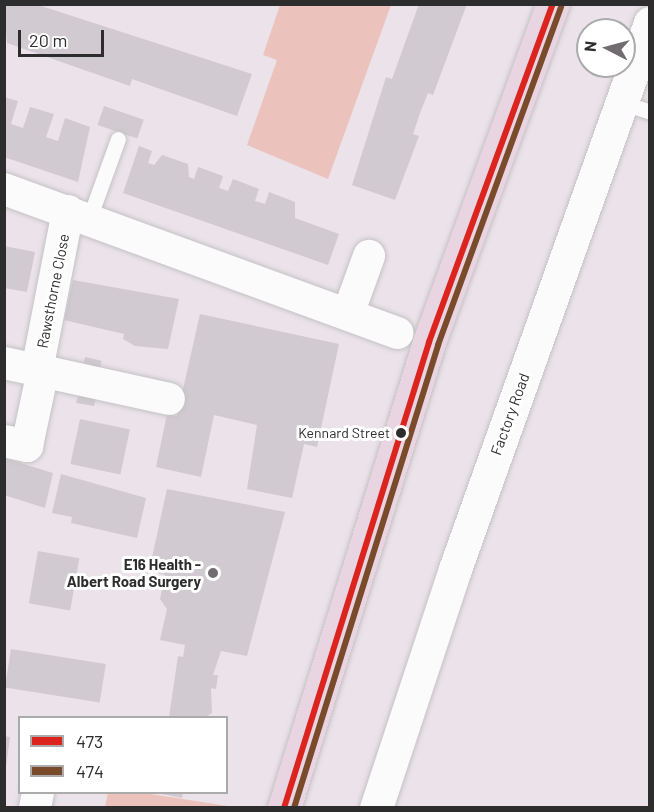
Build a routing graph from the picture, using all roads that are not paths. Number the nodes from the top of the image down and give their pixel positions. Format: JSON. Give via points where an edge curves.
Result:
{"nodes":[{"id":1,"x":553,"y":4,"type":"edge"},
{"id":2,"x":649,"y":26,"type":"edge"},
{"id":3,"x":635,"y":107,"type":"edge"},
{"id":4,"x":118,"y":139,"type":"dead end"},
{"id":5,"x":4,"y":189,"type":"edge"},
{"id":6,"x":79,"y":215,"type":"junction"},
{"id":7,"x":369,"y":256,"type":"dead end"},
{"id":8,"x":348,"y":314,"type":"junction"},
{"id":9,"x":398,"y":333,"type":"dead end"},
{"id":10,"x":4,"y":363,"type":"edge"},
{"id":11,"x":40,"y":371,"type":"junction"},
{"id":12,"x":169,"y":399,"type":"dead end"},
{"id":13,"x":4,"y":441,"type":"edge"},
{"id":14,"x":284,"y":807,"type":"edge"},
{"id":15,"x":376,"y":807,"type":"edge"}],
"edges":[{"from":1,"to":14,"type":"main road","via":[[436,320]]},
{"from":2,"to":3,"type":"street","name":"Factory Road"},
{"from":3,"to":15,"type":"street","name":"Factory Road"},
{"from":4,"to":6,"type":"lane"},
{"from":5,"to":6,"type":"street"},
{"from":6,"to":8,"type":"street"},
{"from":6,"to":11,"type":"street","name":"Rawsthorne Close"},
{"from":7,"to":8,"type":"street"},
{"from":8,"to":9,"type":"street"},
{"from":10,"to":11,"type":"street"},
{"from":11,"to":12,"type":"street"},
{"from":11,"to":13,"type":"street","name":"Rawsthorne Close","via":[[27,446]]}]}
